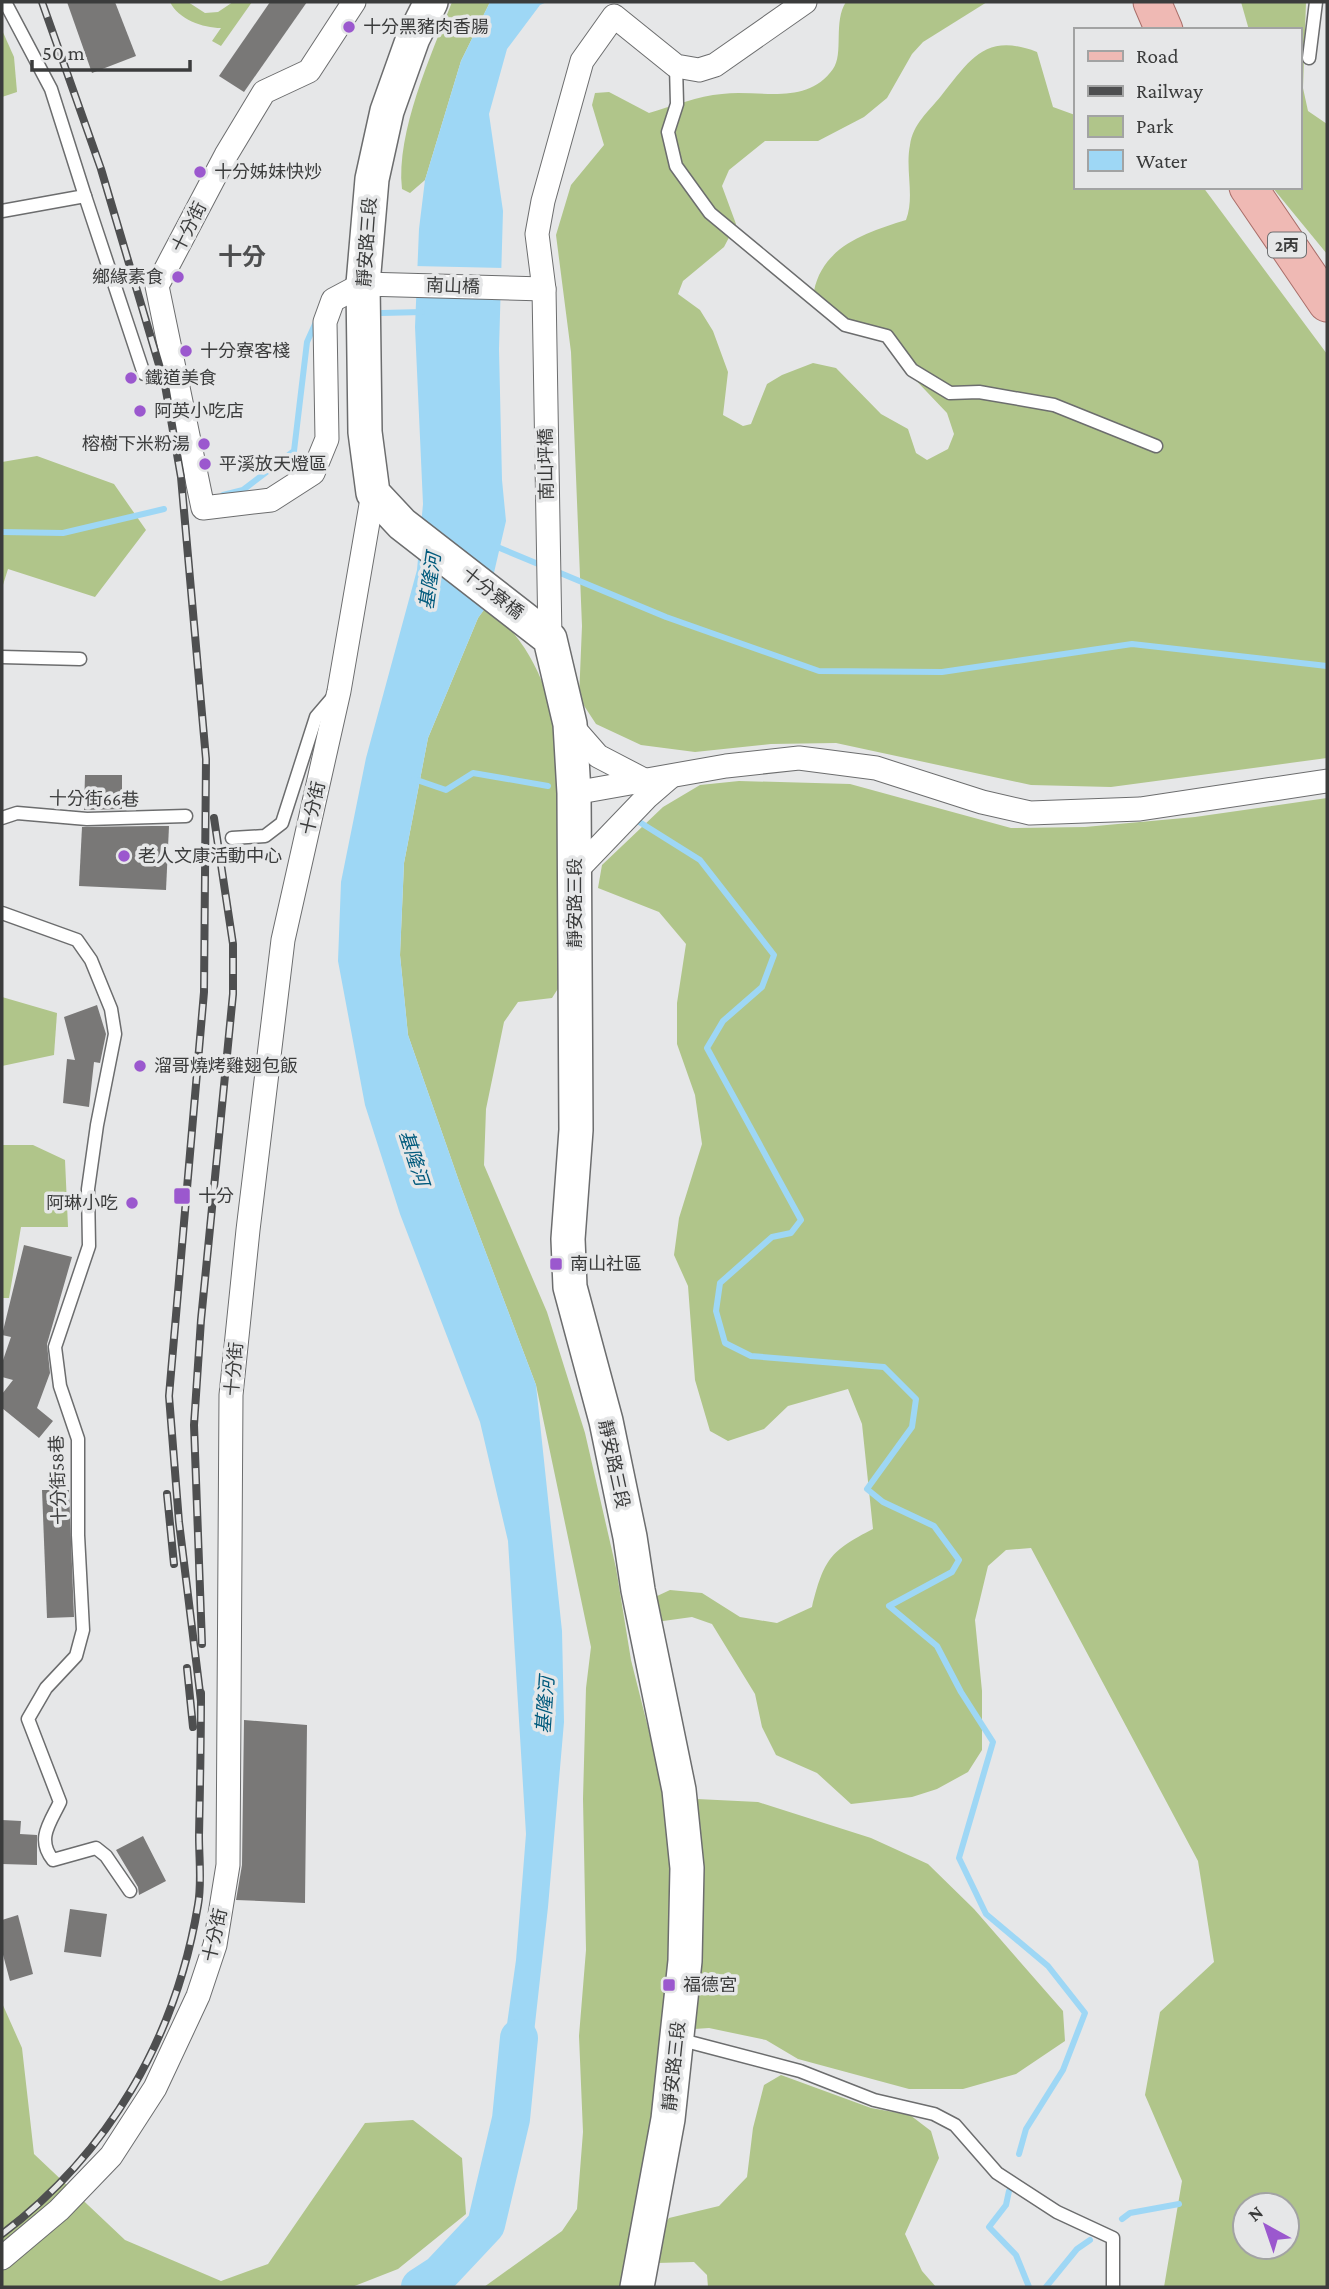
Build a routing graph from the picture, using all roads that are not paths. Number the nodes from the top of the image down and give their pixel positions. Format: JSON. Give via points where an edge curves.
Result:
{"nodes":[{"id":1,"x":5,"y":2,"type":"edge"},
{"id":2,"x":354,"y":2,"type":"edge"},
{"id":3,"x":431,"y":2,"type":"edge"},
{"id":4,"x":805,"y":2,"type":"edge"},
{"id":5,"x":1152,"y":2,"type":"edge"},
{"id":6,"x":1316,"y":2,"type":"edge"},
{"id":7,"x":619,"y":9,"type":"edge"},
{"id":8,"x":1163,"y":28,"type":"edge"},
{"id":9,"x":1309,"y":58,"type":"dead end"},
{"id":10,"x":676,"y":66,"type":"junction"},
{"id":11,"x":1249,"y":189,"type":"edge"},
{"id":12,"x":85,"y":196,"type":"junction"},
{"id":13,"x":2,"y":211,"type":"edge"},
{"id":14,"x":363,"y":284,"type":"junction"},
{"id":15,"x":544,"y":289,"type":"junction"},
{"id":16,"x":1327,"y":303,"type":"edge"},
{"id":17,"x":144,"y":374,"type":"dead end"},
{"id":18,"x":1156,"y":446,"type":"dead end"},
{"id":19,"x":373,"y":493,"type":"junction"},
{"id":20,"x":550,"y":639,"type":"junction"},
{"id":21,"x":2,"y":657,"type":"edge"},
{"id":22,"x":80,"y":659,"type":"dead end"},
{"id":23,"x":339,"y":691,"type":"junction"},
{"id":24,"x":570,"y":724,"type":"junction"},
{"id":25,"x":671,"y":776,"type":"junction"},
{"id":26,"x":646,"y":781,"type":"junction"},
{"id":27,"x":1327,"y":781,"type":"edge"},
{"id":28,"x":574,"y":793,"type":"junction"},
{"id":29,"x":186,"y":816,"type":"dead end"},
{"id":30,"x":2,"y":818,"type":"edge"},
{"id":31,"x":232,"y":838,"type":"dead end"},
{"id":32,"x":574,"y":873,"type":"junction"},
{"id":33,"x":2,"y":913,"type":"edge"},
{"id":34,"x":131,"y":1891,"type":"dead end"},
{"id":35,"x":678,"y":2039,"type":"junction"},
{"id":36,"x":2,"y":2258,"type":"edge"},
{"id":37,"x":637,"y":2287,"type":"edge"},
{"id":38,"x":1113,"y":2287,"type":"edge"}],
"edges":[{"from":1,"to":12,"type":"lane","via":[[51,89]]},
{"from":2,"to":14,"type":"street","name":"十分街","via":[[309,71],[264,92],[157,286],[203,508],[271,500],[313,473],[327,439],[324,323],[333,300]]},
{"from":3,"to":14,"type":"main road","name":"靜安路三段","via":[[387,111],[372,179]]},
{"from":4,"to":10,"type":"street","via":[[715,65],[699,70]]},
{"from":5,"to":8,"type":"main road"},
{"from":6,"to":9,"type":"lane"},
{"from":7,"to":10,"type":"street"},
{"from":7,"to":15,"type":"street","name":"南山坪橋","via":[[582,61],[546,189],[537,234]]},
{"from":10,"to":18,"type":"lane","via":[[677,104],[668,132],[676,166],[710,213],[845,325],[887,336],[912,370],[950,393],[979,392],[1054,405]]},
{"from":11,"to":16,"type":"main road","number":"2丙"},
{"from":12,"to":13,"type":"lane"},
{"from":12,"to":17,"type":"lane"},
{"from":14,"to":15,"type":"street","name":"南山橋"},
{"from":14,"to":19,"type":"main road","name":"靜安路三段","via":[[365,432]]},
{"from":15,"to":20,"type":"street","name":"南山坪橋"},
{"from":19,"to":20,"type":"main road","name":"十分寮橋","via":[[402,524]]},
{"from":19,"to":23,"type":"street","name":"十分街"},
{"from":20,"to":24,"type":"main road","name":"靜安路三段"},
{"from":21,"to":22,"type":"lane"},
{"from":23,"to":31,"type":"lane","via":[[316,717],[282,823],[265,836]]},
{"from":23,"to":36,"type":"street","name":"十分街","via":[[283,940],[231,1395],[228,1865],[215,1945],[198,1996],[155,2088],[111,2156],[59,2210]]},
{"from":24,"to":26,"type":"street","via":[[598,756]]},
{"from":24,"to":28,"type":"main road","name":"靜安路三段"},
{"from":25,"to":26,"type":"street"},
{"from":25,"to":27,"type":"street","via":[[799,758],[876,768],[1030,813],[1140,809]]},
{"from":25,"to":32,"type":"street"},
{"from":26,"to":28,"type":"street"},
{"from":28,"to":32,"type":"main road","name":"靜安路三段"},
{"from":29,"to":30,"type":"lane","name":"十分街66巷","via":[[87,819],[17,813]]},
{"from":32,"to":35,"type":"main road","name":"靜安路三段","via":[[576,1130],[568,1239],[570,1287],[606,1421],[679,1790],[687,1868]]},
{"from":33,"to":34,"type":"lane","name":"十分街58巷","via":[[77,940],[91,960],[111,1009],[115,1034],[92,1164],[89,1246],[55,1347],[60,1386],[78,1439],[83,1630],[76,1656],[46,1688],[28,1719],[61,1802],[44,1834],[44,1849],[53,1860],[96,1848]]},
{"from":35,"to":37,"type":"main road","name":"靜安路三段"},
{"from":35,"to":38,"type":"lane","via":[[800,2071],[955,2125],[997,2173],[1057,2212],[1113,2238]]}]}
